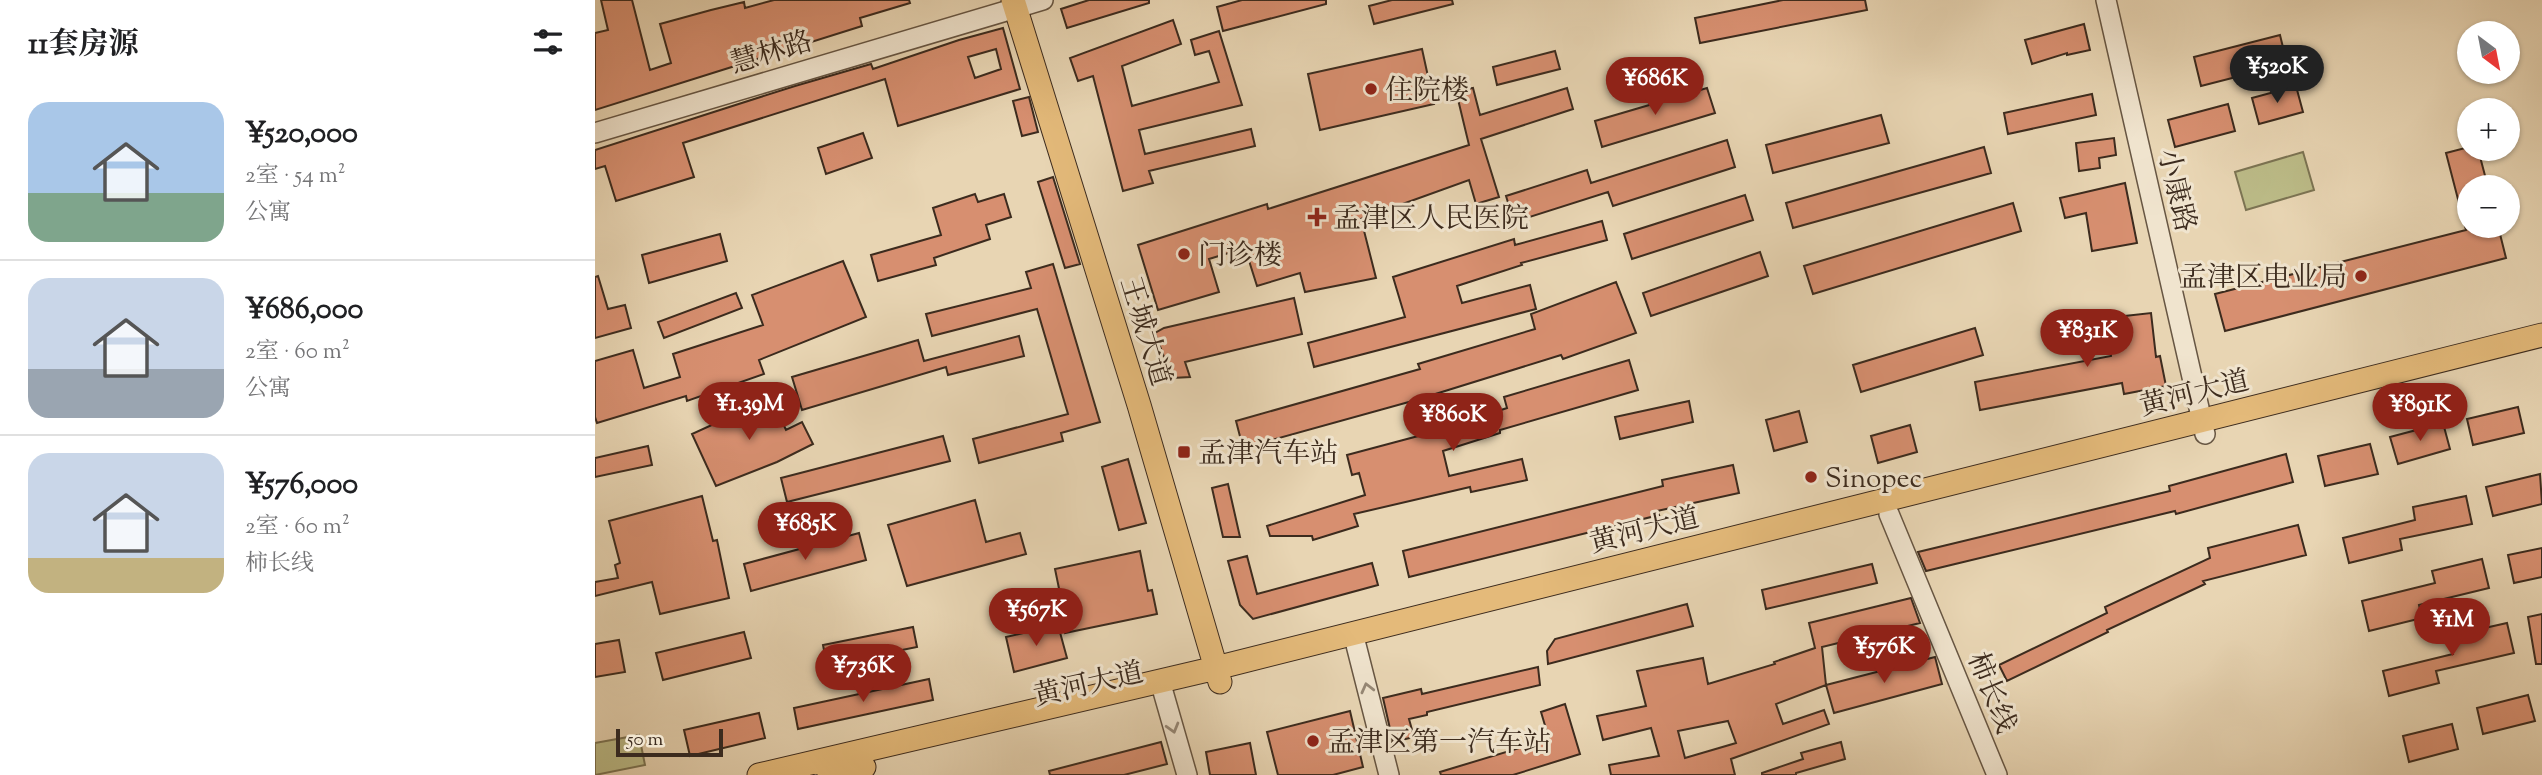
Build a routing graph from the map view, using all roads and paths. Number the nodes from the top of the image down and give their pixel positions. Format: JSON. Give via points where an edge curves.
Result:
{"nodes":[{"id":1,"x":2106,"y":0,"type":"edge"},
{"id":2,"x":1024,"y":3,"type":"edge"},
{"id":3,"x":595,"y":133,"type":"edge"},
{"id":4,"x":2542,"y":335,"type":"edge"},
{"id":5,"x":2542,"y":350,"type":"edge"},
{"id":6,"x":2205,"y":434,"type":"junction"},
{"id":7,"x":1889,"y":514,"type":"junction"},
{"id":8,"x":1355,"y":641,"type":"junction"},
{"id":9,"x":1225,"y":673,"type":"junction"},
{"id":10,"x":1162,"y":688,"type":"junction"},
{"id":11,"x":759,"y":775,"type":"edge"},
{"id":12,"x":829,"y":775,"type":"edge"},
{"id":13,"x":1187,"y":775,"type":"edge"},
{"id":14,"x":1389,"y":775,"type":"edge"},
{"id":15,"x":1997,"y":775,"type":"edge"}],
"edges":[{"from":1,"to":6,"type":"street","name":"小康路"},
{"from":2,"to":3,"type":"street","name":"慧林路"},
{"from":2,"to":9,"type":"main road","name":"王城大道"},
{"from":4,"to":8,"type":"main road","name":"黄河大道"},
{"from":5,"to":6,"type":"main road","name":"黄河大道"},
{"from":6,"to":7,"type":"main road","name":"黄河大道"},
{"from":7,"to":8,"type":"main road","name":"黄河大道"},
{"from":7,"to":15,"type":"street","name":"柿长线"},
{"from":8,"to":9,"type":"main road","name":"黄河大道"},
{"from":14,"to":8,"type":"street","one_way":true},
{"from":9,"to":10,"type":"main road","name":"黄河大道"},
{"from":10,"to":11,"type":"main road","name":"黄河大道"},
{"from":10,"to":12,"type":"main road","name":"黄河大道"},
{"from":10,"to":13,"type":"street","one_way":true}]}
